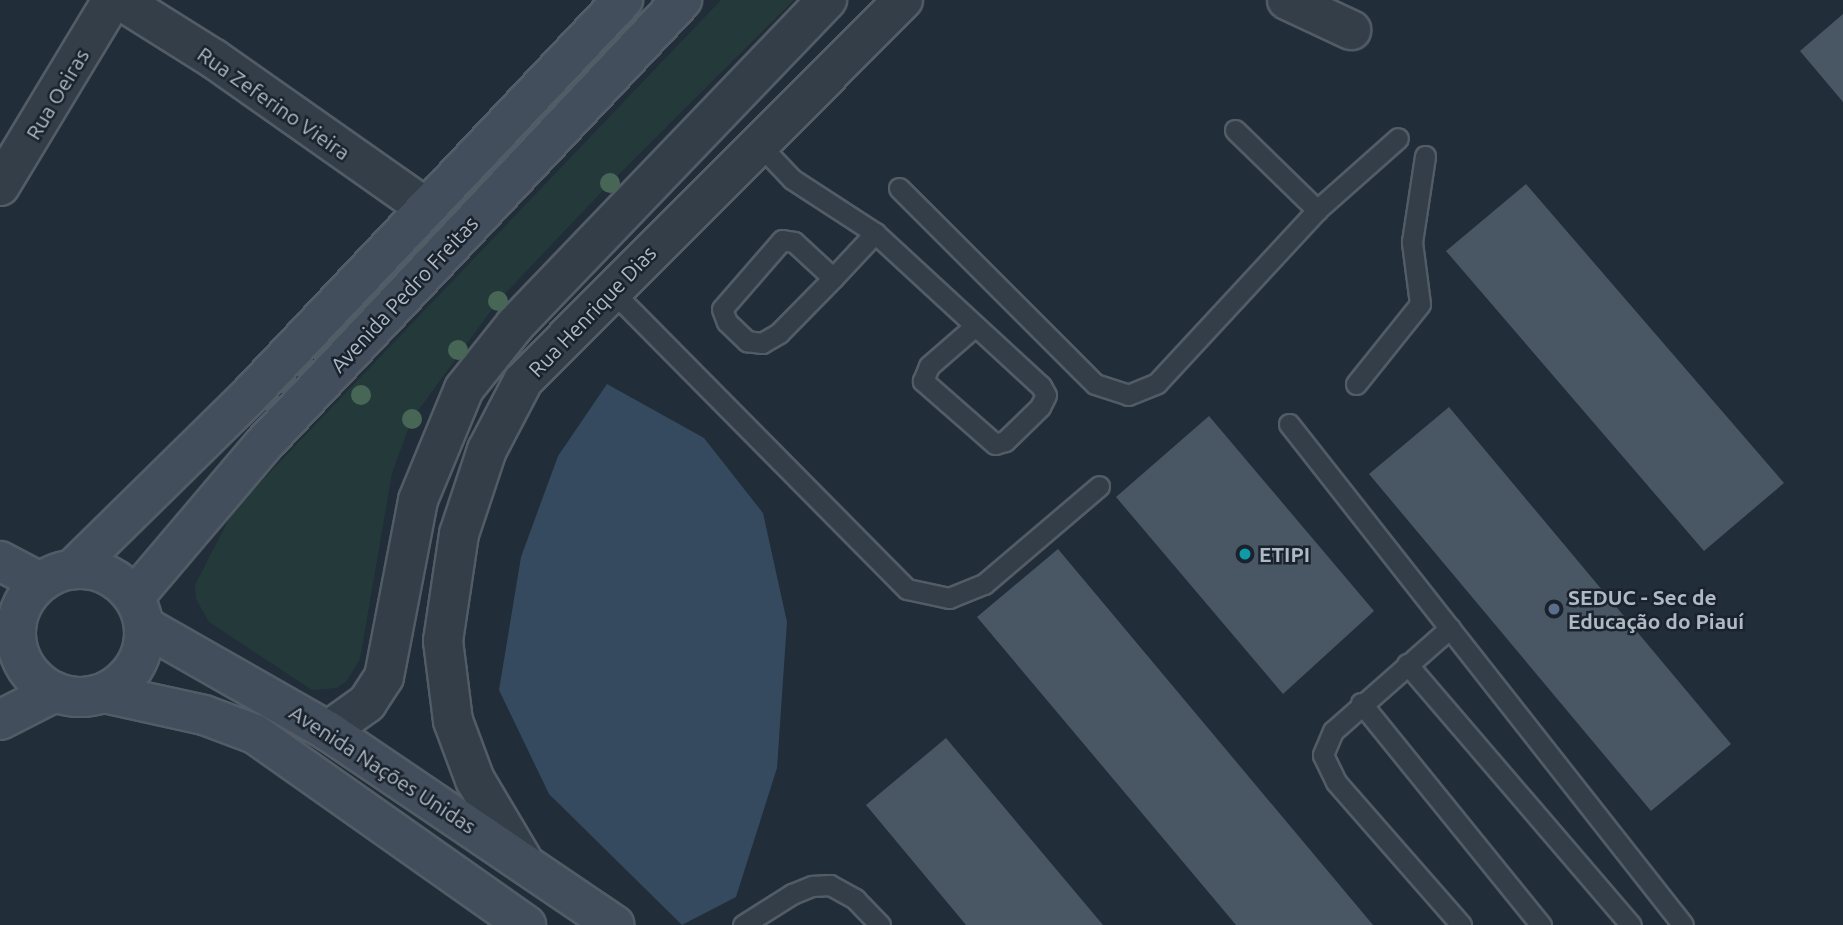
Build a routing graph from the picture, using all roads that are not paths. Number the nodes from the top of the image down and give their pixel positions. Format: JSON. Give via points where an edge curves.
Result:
{"nodes":[{"id":1,"x":112,"y":0,"type":"edge"},
{"id":2,"x":120,"y":0,"type":"edge"},
{"id":3,"x":624,"y":0,"type":"edge"},
{"id":4,"x":682,"y":0,"type":"edge"},
{"id":5,"x":827,"y":0,"type":"edge"},
{"id":6,"x":903,"y":0,"type":"edge"},
{"id":7,"x":1287,"y":0,"type":"edge"},
{"id":8,"x":1351,"y":30,"type":"dead end"},
{"id":9,"x":1235,"y":130,"type":"dead end"},
{"id":10,"x":1398,"y":138,"type":"dead end"},
{"id":11,"x":758,"y":143,"type":"junction"},
{"id":12,"x":1425,"y":156,"type":"dead end"},
{"id":13,"x":0,"y":186,"type":"edge"},
{"id":14,"x":899,"y":188,"type":"dead end"},
{"id":15,"x":426,"y":208,"type":"junction"},
{"id":16,"x":1317,"y":210,"type":"junction"},
{"id":17,"x":875,"y":233,"type":"junction"},
{"id":18,"x":577,"y":259,"type":"junction"},
{"id":19,"x":832,"y":278,"type":"junction"},
{"id":20,"x":612,"y":291,"type":"junction"},
{"id":21,"x":975,"y":326,"type":"junction"},
{"id":22,"x":1356,"y":384,"type":"dead end"},
{"id":23,"x":1289,"y":424,"type":"dead end"},
{"id":24,"x":1099,"y":486,"type":"dead end"},
{"id":25,"x":0,"y":561,"type":"edge"},
{"id":26,"x":57,"y":576,"type":"junction"},
{"id":27,"x":139,"y":611,"type":"junction"},
{"id":28,"x":1450,"y":628,"type":"junction"},
{"id":29,"x":8,"y":629,"type":"edge"},
{"id":30,"x":1408,"y":664,"type":"junction"},
{"id":31,"x":55,"y":692,"type":"junction"},
{"id":32,"x":104,"y":693,"type":"junction"},
{"id":33,"x":1362,"y":703,"type":"junction"},
{"id":34,"x":0,"y":720,"type":"edge"},
{"id":35,"x":328,"y":730,"type":"junction"},
{"id":36,"x":522,"y":859,"type":"junction"},
{"id":37,"x":526,"y":925,"type":"edge"},
{"id":38,"x":614,"y":925,"type":"edge"},
{"id":39,"x":743,"y":925,"type":"edge"},
{"id":40,"x":880,"y":925,"type":"edge"},
{"id":41,"x":1461,"y":925,"type":"edge"},
{"id":42,"x":1541,"y":925,"type":"edge"},
{"id":43,"x":1631,"y":925,"type":"edge"},
{"id":44,"x":1683,"y":925,"type":"edge"}],
"edges":[{"from":1,"to":13,"type":"street","name":"Rua Oeiras"},
{"from":2,"to":15,"type":"street","name":"Rua Zeferino Vieira","via":[[214,59]]},
{"from":3,"to":15,"type":"main road","name":"Avenida Pedro Freitas"},
{"from":4,"to":27,"type":"main road","name":"Avenida Pedro Freitas","via":[[255,453]]},
{"from":5,"to":18,"type":"street","name":"Rua Henrique Dias"},
{"from":6,"to":11,"type":"street","name":"Rua Henrique Dias"},
{"from":7,"to":8,"type":"street"},
{"from":9,"to":16,"type":"lane"},
{"from":10,"to":16,"type":"lane"},
{"from":11,"to":17,"type":"lane","via":[[792,179]]},
{"from":11,"to":20,"type":"street","name":"Rua Henrique Dias"},
{"from":12,"to":22,"type":"lane","via":[[1412,242],[1420,304]]},
{"from":14,"to":16,"type":"lane","via":[[1095,384],[1128,395],[1157,383]]},
{"from":15,"to":26,"type":"main road","name":"Avenida Pedro Freitas","via":[[248,396]]},
{"from":17,"to":19,"type":"lane"},
{"from":17,"to":21,"type":"lane"},
{"from":18,"to":20,"type":"street"},
{"from":18,"to":35,"type":"street","name":"Rua Henrique Dias","via":[[464,389],[418,500],[384,677],[367,703]]},
{"from":19,"to":19,"type":"lane","via":[[779,333],[762,343],[747,341],[727,322],[722,309],[782,240],[794,242]]},
{"from":20,"to":24,"type":"lane","via":[[907,589],[949,598],[984,584]]},
{"from":20,"to":36,"type":"street","name":"Rua Henrique Dias","via":[[523,382],[487,450],[459,534],[443,641],[453,721],[475,780]]},
{"from":21,"to":21,"type":"lane","via":[[1046,395],[1005,441],[995,444],[923,381],[929,366]]},
{"from":23,"to":28,"type":"lane"},
{"from":25,"to":26,"type":"main road"},
{"from":26,"to":27,"type":"main road","via":[[104,573]]},
{"from":26,"to":29,"type":"main road","via":[[20,609]]},
{"from":27,"to":32,"type":"main road","via":[[135,667]]},
{"from":27,"to":35,"type":"main road","name":"Avenida Nações Unidas"},
{"from":28,"to":30,"type":"lane"},
{"from":28,"to":44,"type":"lane"},
{"from":29,"to":31,"type":"main road","via":[[26,668]]},
{"from":30,"to":33,"type":"lane"},
{"from":30,"to":43,"type":"lane"},
{"from":31,"to":32,"type":"main road","via":[[88,697]]},
{"from":31,"to":34,"type":"main road"},
{"from":32,"to":37,"type":"main road","name":"Avenida Nações Unidas","via":[[204,715],[255,734]]},
{"from":33,"to":41,"type":"lane","via":[[1333,731],[1323,755],[1336,782]]},
{"from":33,"to":42,"type":"lane"},
{"from":35,"to":36,"type":"main road","name":"Avenida Nações Unidas"},
{"from":36,"to":38,"type":"main road","name":"Avenida Nações Unidas"},
{"from":39,"to":40,"type":"lane","via":[[792,894],[830,885],[855,900]]}]}
